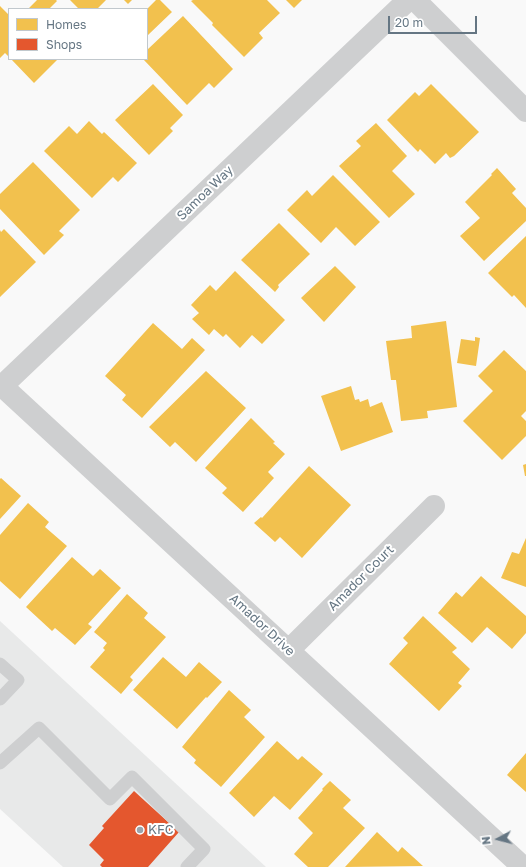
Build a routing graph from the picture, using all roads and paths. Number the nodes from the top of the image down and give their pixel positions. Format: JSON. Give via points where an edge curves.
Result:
{"nodes":[{"id":1,"x":408,"y":0,"type":"edge"},
{"id":2,"x":415,"y":0,"type":"edge"},
{"id":3,"x":526,"y":111,"type":"edge"},
{"id":4,"x":1,"y":385,"type":"edge"},
{"id":5,"x":434,"y":506,"type":"dead end"},
{"id":6,"x":289,"y":650,"type":"junction"},
{"id":7,"x":0,"y":664,"type":"edge"},
{"id":8,"x":0,"y":699,"type":"edge"},
{"id":9,"x":0,"y":763,"type":"edge"},
{"id":10,"x":187,"y":867,"type":"edge"},
{"id":11,"x":524,"y":867,"type":"edge"}],
"edges":[{"from":1,"to":4,"type":"street","name":"Samoa Way"},
{"from":2,"to":3,"type":"street"},
{"from":4,"to":6,"type":"street","name":"Amador Drive"},
{"from":5,"to":6,"type":"street","name":"Amador Court"},
{"from":6,"to":11,"type":"street","name":"Amador Drive"},
{"from":7,"to":8,"type":"lane","via":[[18,680]]},
{"from":9,"to":10,"type":"lane","via":[[39,728],[110,798],[132,777],[204,849]]}]}
